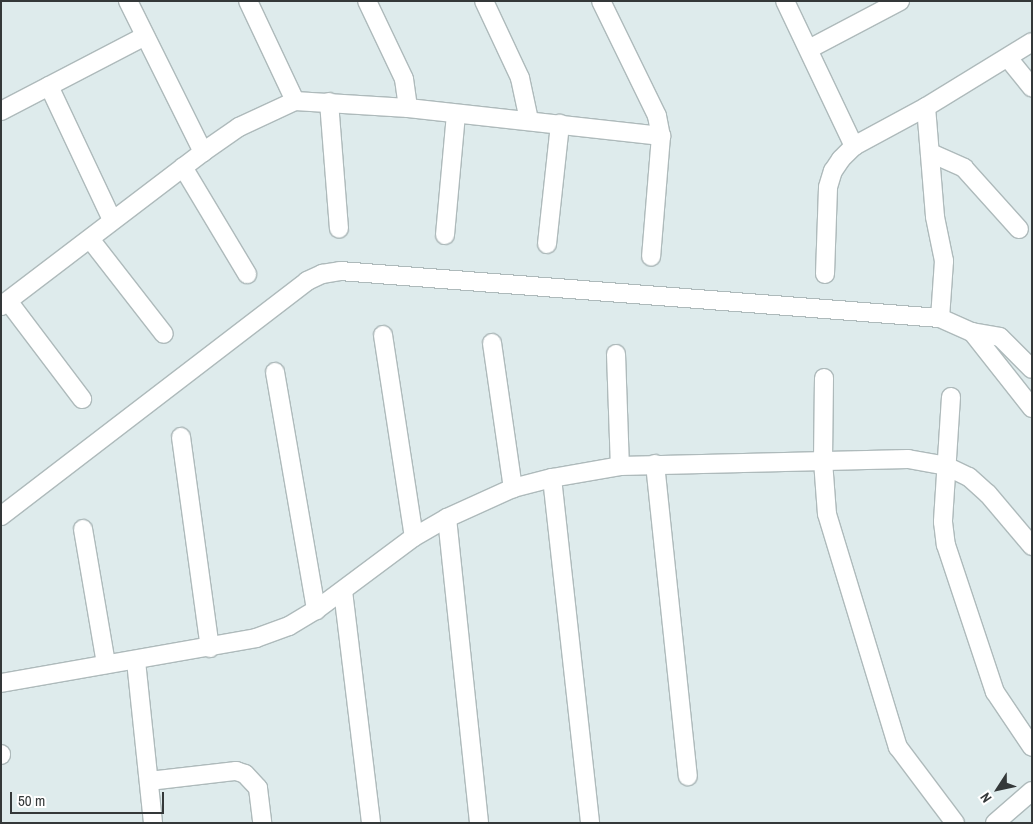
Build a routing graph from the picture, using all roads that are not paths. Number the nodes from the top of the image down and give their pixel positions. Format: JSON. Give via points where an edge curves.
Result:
{"nodes":[{"id":1,"x":128,"y":1,"type":"edge"},
{"id":2,"x":248,"y":1,"type":"edge"},
{"id":3,"x":367,"y":1,"type":"edge"},
{"id":4,"x":484,"y":1,"type":"edge"},
{"id":5,"x":601,"y":1,"type":"edge"},
{"id":6,"x":785,"y":1,"type":"edge"},
{"id":7,"x":900,"y":1,"type":"edge"},
{"id":8,"x":145,"y":36,"type":"junction"},
{"id":9,"x":1032,"y":42,"type":"edge"},
{"id":10,"x":809,"y":49,"type":"junction"},
{"id":11,"x":1008,"y":58,"type":"junction"},
{"id":12,"x":49,"y":86,"type":"junction"},
{"id":13,"x":1032,"y":88,"type":"edge"},
{"id":14,"x":295,"y":100,"type":"junction"},
{"id":15,"x":329,"y":102,"type":"junction"},
{"id":16,"x":926,"y":107,"type":"junction"},
{"id":17,"x":408,"y":108,"type":"junction"},
{"id":18,"x":1,"y":111,"type":"edge"},
{"id":19,"x":456,"y":114,"type":"junction"},
{"id":20,"x":529,"y":120,"type":"junction"},
{"id":21,"x":560,"y":124,"type":"junction"},
{"id":22,"x":661,"y":136,"type":"junction"},
{"id":23,"x":854,"y":146,"type":"junction"},
{"id":24,"x":203,"y":152,"type":"junction"},
{"id":25,"x":933,"y":154,"type":"junction"},
{"id":26,"x":183,"y":167,"type":"junction"},
{"id":27,"x":112,"y":220,"type":"junction"},
{"id":28,"x":339,"y":229,"type":"dead end"},
{"id":29,"x":1018,"y":229,"type":"dead end"},
{"id":30,"x":445,"y":235,"type":"dead end"},
{"id":31,"x":90,"y":239,"type":"junction"},
{"id":32,"x":548,"y":244,"type":"dead end"},
{"id":33,"x":651,"y":258,"type":"dead end"},
{"id":34,"x":248,"y":274,"type":"dead end"},
{"id":35,"x":825,"y":274,"type":"dead end"},
{"id":36,"x":5,"y":303,"type":"edge"},
{"id":37,"x":940,"y":318,"type":"junction"},
{"id":38,"x":972,"y":332,"type":"junction"},
{"id":39,"x":164,"y":334,"type":"dead end"},
{"id":40,"x":382,"y":335,"type":"dead end"},
{"id":41,"x":492,"y":343,"type":"dead end"},
{"id":42,"x":616,"y":354,"type":"dead end"},
{"id":43,"x":1032,"y":369,"type":"edge"},
{"id":44,"x":275,"y":372,"type":"dead end"},
{"id":45,"x":824,"y":378,"type":"dead end"},
{"id":46,"x":951,"y":397,"type":"dead end"},
{"id":47,"x":82,"y":398,"type":"dead end"},
{"id":48,"x":1032,"y":408,"type":"edge"},
{"id":49,"x":181,"y":437,"type":"dead end"},
{"id":50,"x":823,"y":461,"type":"junction"},
{"id":51,"x":655,"y":464,"type":"junction"},
{"id":52,"x":620,"y":466,"type":"junction"},
{"id":53,"x":946,"y":466,"type":"junction"},
{"id":54,"x":552,"y":478,"type":"junction"},
{"id":55,"x":513,"y":488,"type":"junction"},
{"id":56,"x":1,"y":516,"type":"edge"},
{"id":57,"x":447,"y":518,"type":"junction"},
{"id":58,"x":84,"y":529,"type":"dead end"},
{"id":59,"x":414,"y":537,"type":"junction"},
{"id":60,"x":1032,"y":546,"type":"edge"},
{"id":61,"x":343,"y":591,"type":"junction"},
{"id":62,"x":316,"y":610,"type":"junction"},
{"id":63,"x":210,"y":648,"type":"junction"},
{"id":64,"x":136,"y":661,"type":"junction"},
{"id":65,"x":106,"y":664,"type":"junction"},
{"id":66,"x":1,"y":683,"type":"edge"},
{"id":67,"x":1032,"y":747,"type":"edge"},
{"id":68,"x":688,"y":776,"type":"dead end"},
{"id":69,"x":149,"y":781,"type":"junction"},
{"id":70,"x":1032,"y":791,"type":"edge"},
{"id":71,"x":153,"y":823,"type":"edge"},
{"id":72,"x":262,"y":823,"type":"edge"},
{"id":73,"x":371,"y":823,"type":"edge"},
{"id":74,"x":479,"y":823,"type":"edge"},
{"id":75,"x":590,"y":823,"type":"edge"},
{"id":76,"x":955,"y":823,"type":"edge"},
{"id":77,"x":994,"y":823,"type":"edge"}],
"edges":[{"from":1,"to":8,"type":"street"},
{"from":2,"to":14,"type":"street"},
{"from":3,"to":17,"type":"street","via":[[404,79]]},
{"from":4,"to":20,"type":"street","via":[[520,78]]},
{"from":5,"to":22,"type":"street","via":[[657,116]]},
{"from":6,"to":10,"type":"street"},
{"from":7,"to":10,"type":"street"},
{"from":8,"to":12,"type":"street"},
{"from":8,"to":24,"type":"street"},
{"from":9,"to":11,"type":"street"},
{"from":10,"to":23,"type":"street"},
{"from":11,"to":13,"type":"street"},
{"from":11,"to":16,"type":"street"},
{"from":12,"to":18,"type":"street"},
{"from":12,"to":27,"type":"street"},
{"from":14,"to":15,"type":"street"},
{"from":14,"to":24,"type":"street","via":[[240,127]]},
{"from":15,"to":17,"type":"street"},
{"from":15,"to":28,"type":"street"},
{"from":16,"to":23,"type":"street"},
{"from":16,"to":25,"type":"street"},
{"from":17,"to":19,"type":"street"},
{"from":19,"to":20,"type":"street"},
{"from":19,"to":30,"type":"street"},
{"from":20,"to":21,"type":"street"},
{"from":21,"to":22,"type":"street"},
{"from":21,"to":32,"type":"street"},
{"from":22,"to":33,"type":"street"},
{"from":23,"to":35,"type":"street","via":[[832,171],[828,187]]},
{"from":24,"to":26,"type":"street"},
{"from":25,"to":29,"type":"street","via":[[964,168]]},
{"from":25,"to":37,"type":"street","via":[[935,217],[944,261]]},
{"from":26,"to":27,"type":"street"},
{"from":26,"to":34,"type":"street"},
{"from":27,"to":31,"type":"street"},
{"from":31,"to":36,"type":"street"},
{"from":31,"to":39,"type":"street"},
{"from":36,"to":47,"type":"street"},
{"from":37,"to":38,"type":"street"},
{"from":37,"to":56,"type":"street","via":[[340,271],[322,274]]},
{"from":38,"to":43,"type":"street","via":[[1000,338]]},
{"from":38,"to":48,"type":"street"},
{"from":40,"to":59,"type":"street"},
{"from":41,"to":55,"type":"street"},
{"from":42,"to":52,"type":"street"},
{"from":44,"to":62,"type":"street"},
{"from":45,"to":50,"type":"street"},
{"from":46,"to":53,"type":"street"},
{"from":49,"to":63,"type":"street"},
{"from":50,"to":51,"type":"street"},
{"from":50,"to":53,"type":"street","via":[[908,459]]},
{"from":50,"to":76,"type":"street","via":[[827,514],[890,728],[898,747]]},
{"from":51,"to":52,"type":"street"},
{"from":51,"to":68,"type":"street"},
{"from":52,"to":54,"type":"street"},
{"from":53,"to":60,"type":"street","via":[[969,477],[988,494]]},
{"from":53,"to":67,"type":"street","via":[[943,522],[946,545],[995,692]]},
{"from":54,"to":55,"type":"street"},
{"from":54,"to":75,"type":"street"},
{"from":55,"to":57,"type":"street"},
{"from":57,"to":59,"type":"street"},
{"from":57,"to":74,"type":"street"},
{"from":58,"to":65,"type":"street"},
{"from":59,"to":61,"type":"street"},
{"from":61,"to":62,"type":"street"},
{"from":61,"to":73,"type":"street"},
{"from":62,"to":63,"type":"street","via":[[289,626],[256,638]]},
{"from":63,"to":64,"type":"street"},
{"from":64,"to":65,"type":"street"},
{"from":64,"to":69,"type":"street"},
{"from":65,"to":66,"type":"street"},
{"from":69,"to":71,"type":"street"},
{"from":69,"to":72,"type":"street","via":[[236,771],[245,774],[258,788]]},
{"from":70,"to":77,"type":"street"}]}
